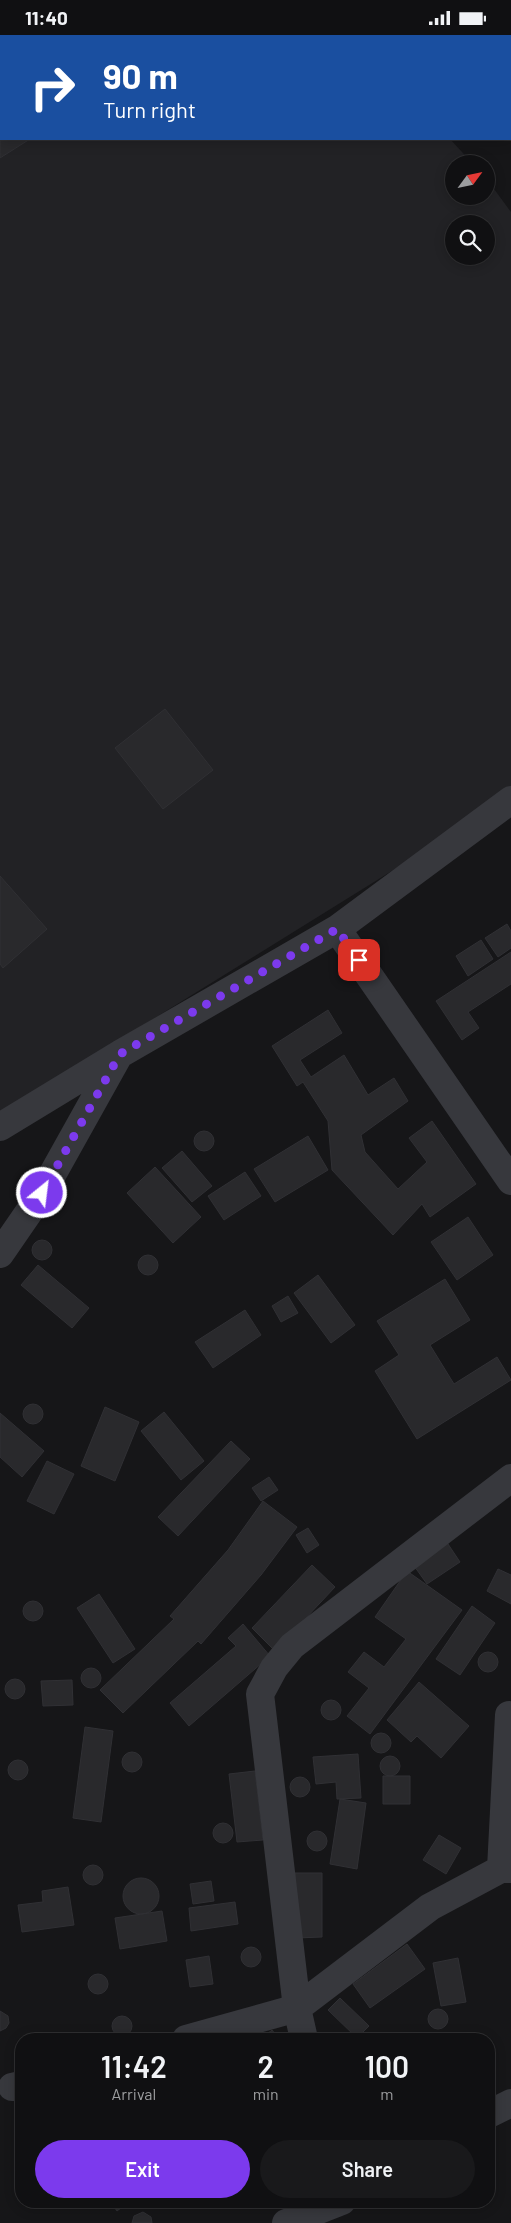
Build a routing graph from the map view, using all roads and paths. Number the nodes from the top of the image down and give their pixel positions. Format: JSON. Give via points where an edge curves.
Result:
{"nodes":[{"id":1,"x":511,"y":800,"type":"edge"},
{"id":2,"x":337,"y":929,"type":"junction"},
{"id":3,"x":120,"y":1054,"type":"junction"},
{"id":4,"x":0,"y":1127,"type":"edge"},
{"id":5,"x":511,"y":1181,"type":"edge"},
{"id":6,"x":0,"y":1254,"type":"edge"},
{"id":7,"x":511,"y":1478,"type":"edge"},
{"id":8,"x":509,"y":1715,"type":"dead end"},
{"id":9,"x":506,"y":1869,"type":"edge"},
{"id":10,"x":297,"y":2008,"type":"junction"},
{"id":11,"x":207,"y":2033,"type":"edge"},
{"id":12,"x":303,"y":2033,"type":"edge"},
{"id":13,"x":511,"y":2103,"type":"edge"},
{"id":14,"x":495,"y":2111,"type":"edge"},
{"id":15,"x":338,"y":2208,"type":"edge"},
{"id":16,"x":286,"y":2223,"type":"edge"}],
"edges":[{"from":1,"to":2,"type":"street"},
{"from":2,"to":3,"type":"street"},
{"from":2,"to":5,"type":"street"},
{"from":3,"to":4,"type":"street"},
{"from":3,"to":6,"type":"street","via":[[42,1193]]},
{"from":7,"to":10,"type":"street","via":[[292,1646],[274,1668],[260,1694]]},
{"from":8,"to":9,"type":"street"},
{"from":9,"to":10,"type":"street","via":[[430,1907]]},
{"from":10,"to":11,"type":"street"},
{"from":10,"to":12,"type":"street"},
{"from":13,"to":14,"type":"street"},
{"from":15,"to":16,"type":"street"}]}
